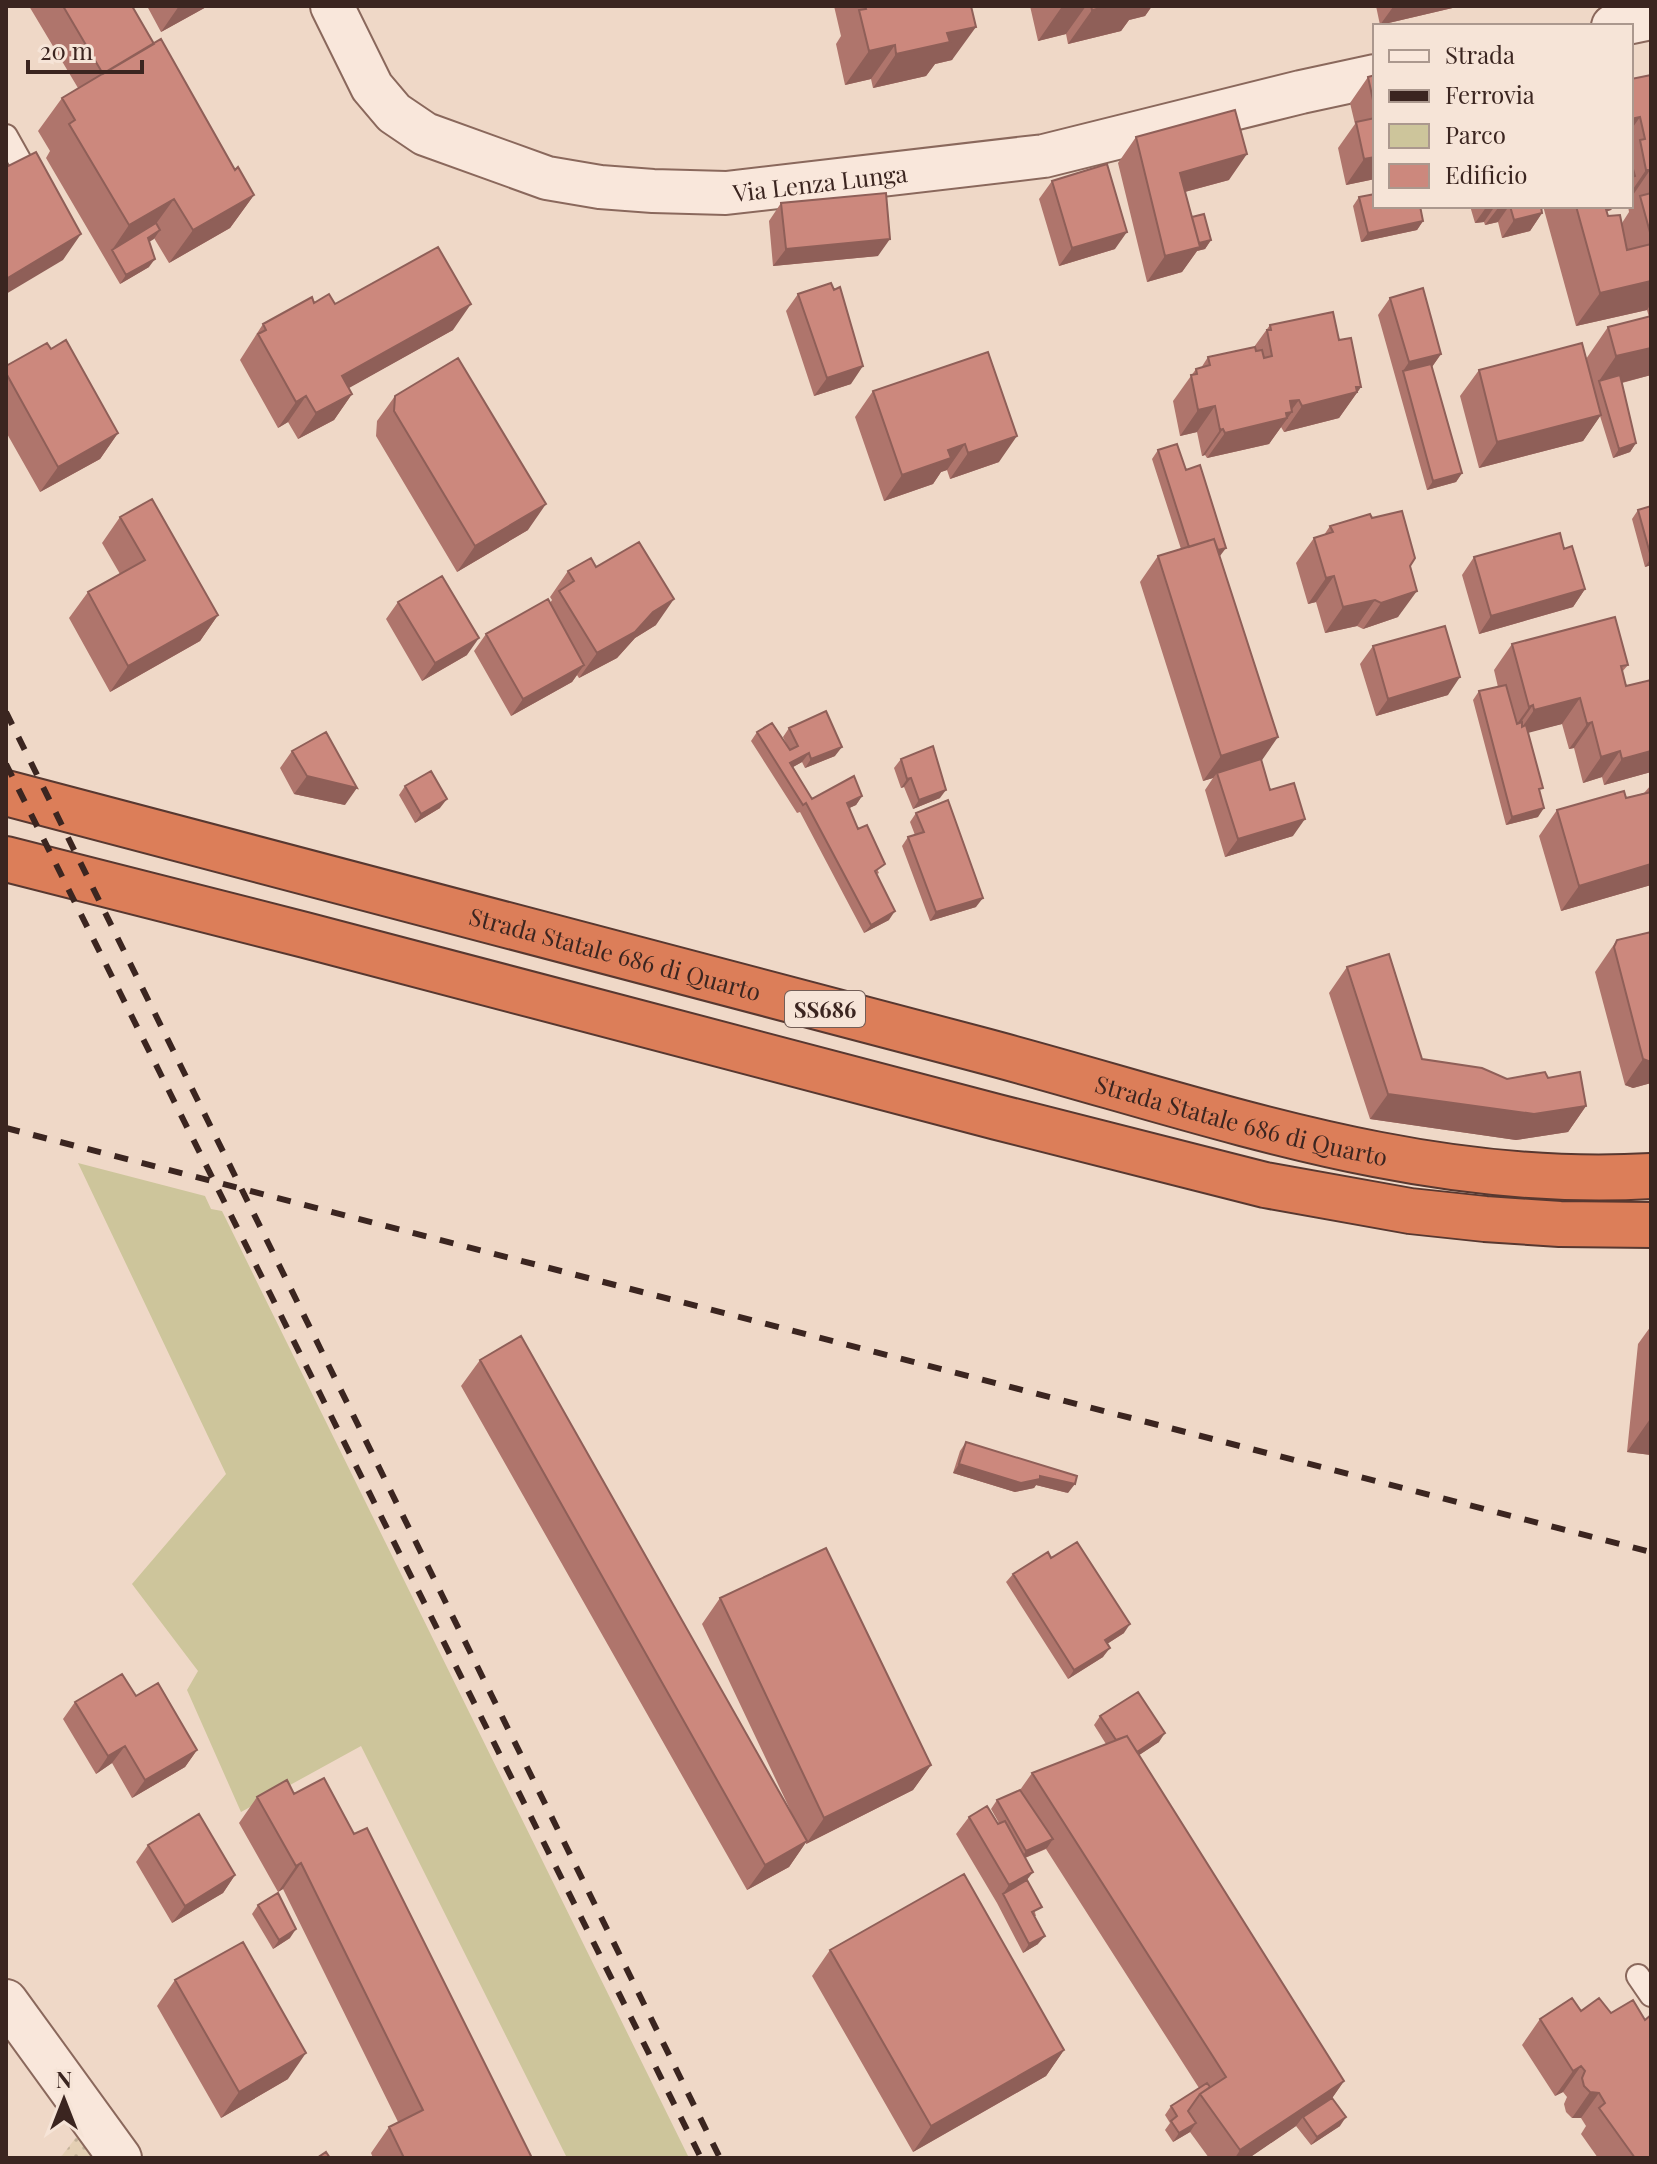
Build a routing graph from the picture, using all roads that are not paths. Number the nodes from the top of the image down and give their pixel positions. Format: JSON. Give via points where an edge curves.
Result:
{"nodes":[{"id":1,"x":332,"y":6,"type":"edge"},
{"id":2,"x":1651,"y":18,"type":"edge"},
{"id":3,"x":1622,"y":24,"type":"edge"},
{"id":4,"x":1373,"y":76,"type":"edge"},
{"id":5,"x":6,"y":136,"type":"edge"},
{"id":6,"x":20,"y":161,"type":"edge"},
{"id":7,"x":6,"y":793,"type":"edge"},
{"id":8,"x":6,"y":859,"type":"edge"},
{"id":9,"x":1651,"y":1176,"type":"edge"},
{"id":10,"x":1651,"y":1225,"type":"edge"},
{"id":11,"x":1638,"y":1976,"type":"dead end"},
{"id":12,"x":1651,"y":1995,"type":"edge"},
{"id":13,"x":6,"y":2001,"type":"edge"},
{"id":14,"x":120,"y":2158,"type":"edge"}],
"edges":[{"from":1,"to":4,"type":"street","name":"Via Lenza Lunga","via":[[372,87],[394,113],[425,134],[547,178],[653,191],[726,193],[1044,156]]},
{"from":2,"to":3,"type":"street"},
{"from":5,"to":6,"type":"lane"},
{"from":7,"to":9,"type":"highway","name":"Strada Statale 686 di Quarto","number":"SS686","via":[[1339,1148],[1501,1173]]},
{"from":8,"to":10,"type":"highway","number":"SS686","via":[[1265,1185],[1485,1219]]},
{"from":11,"to":12,"type":"lane"},
{"from":13,"to":14,"type":"street"}]}
